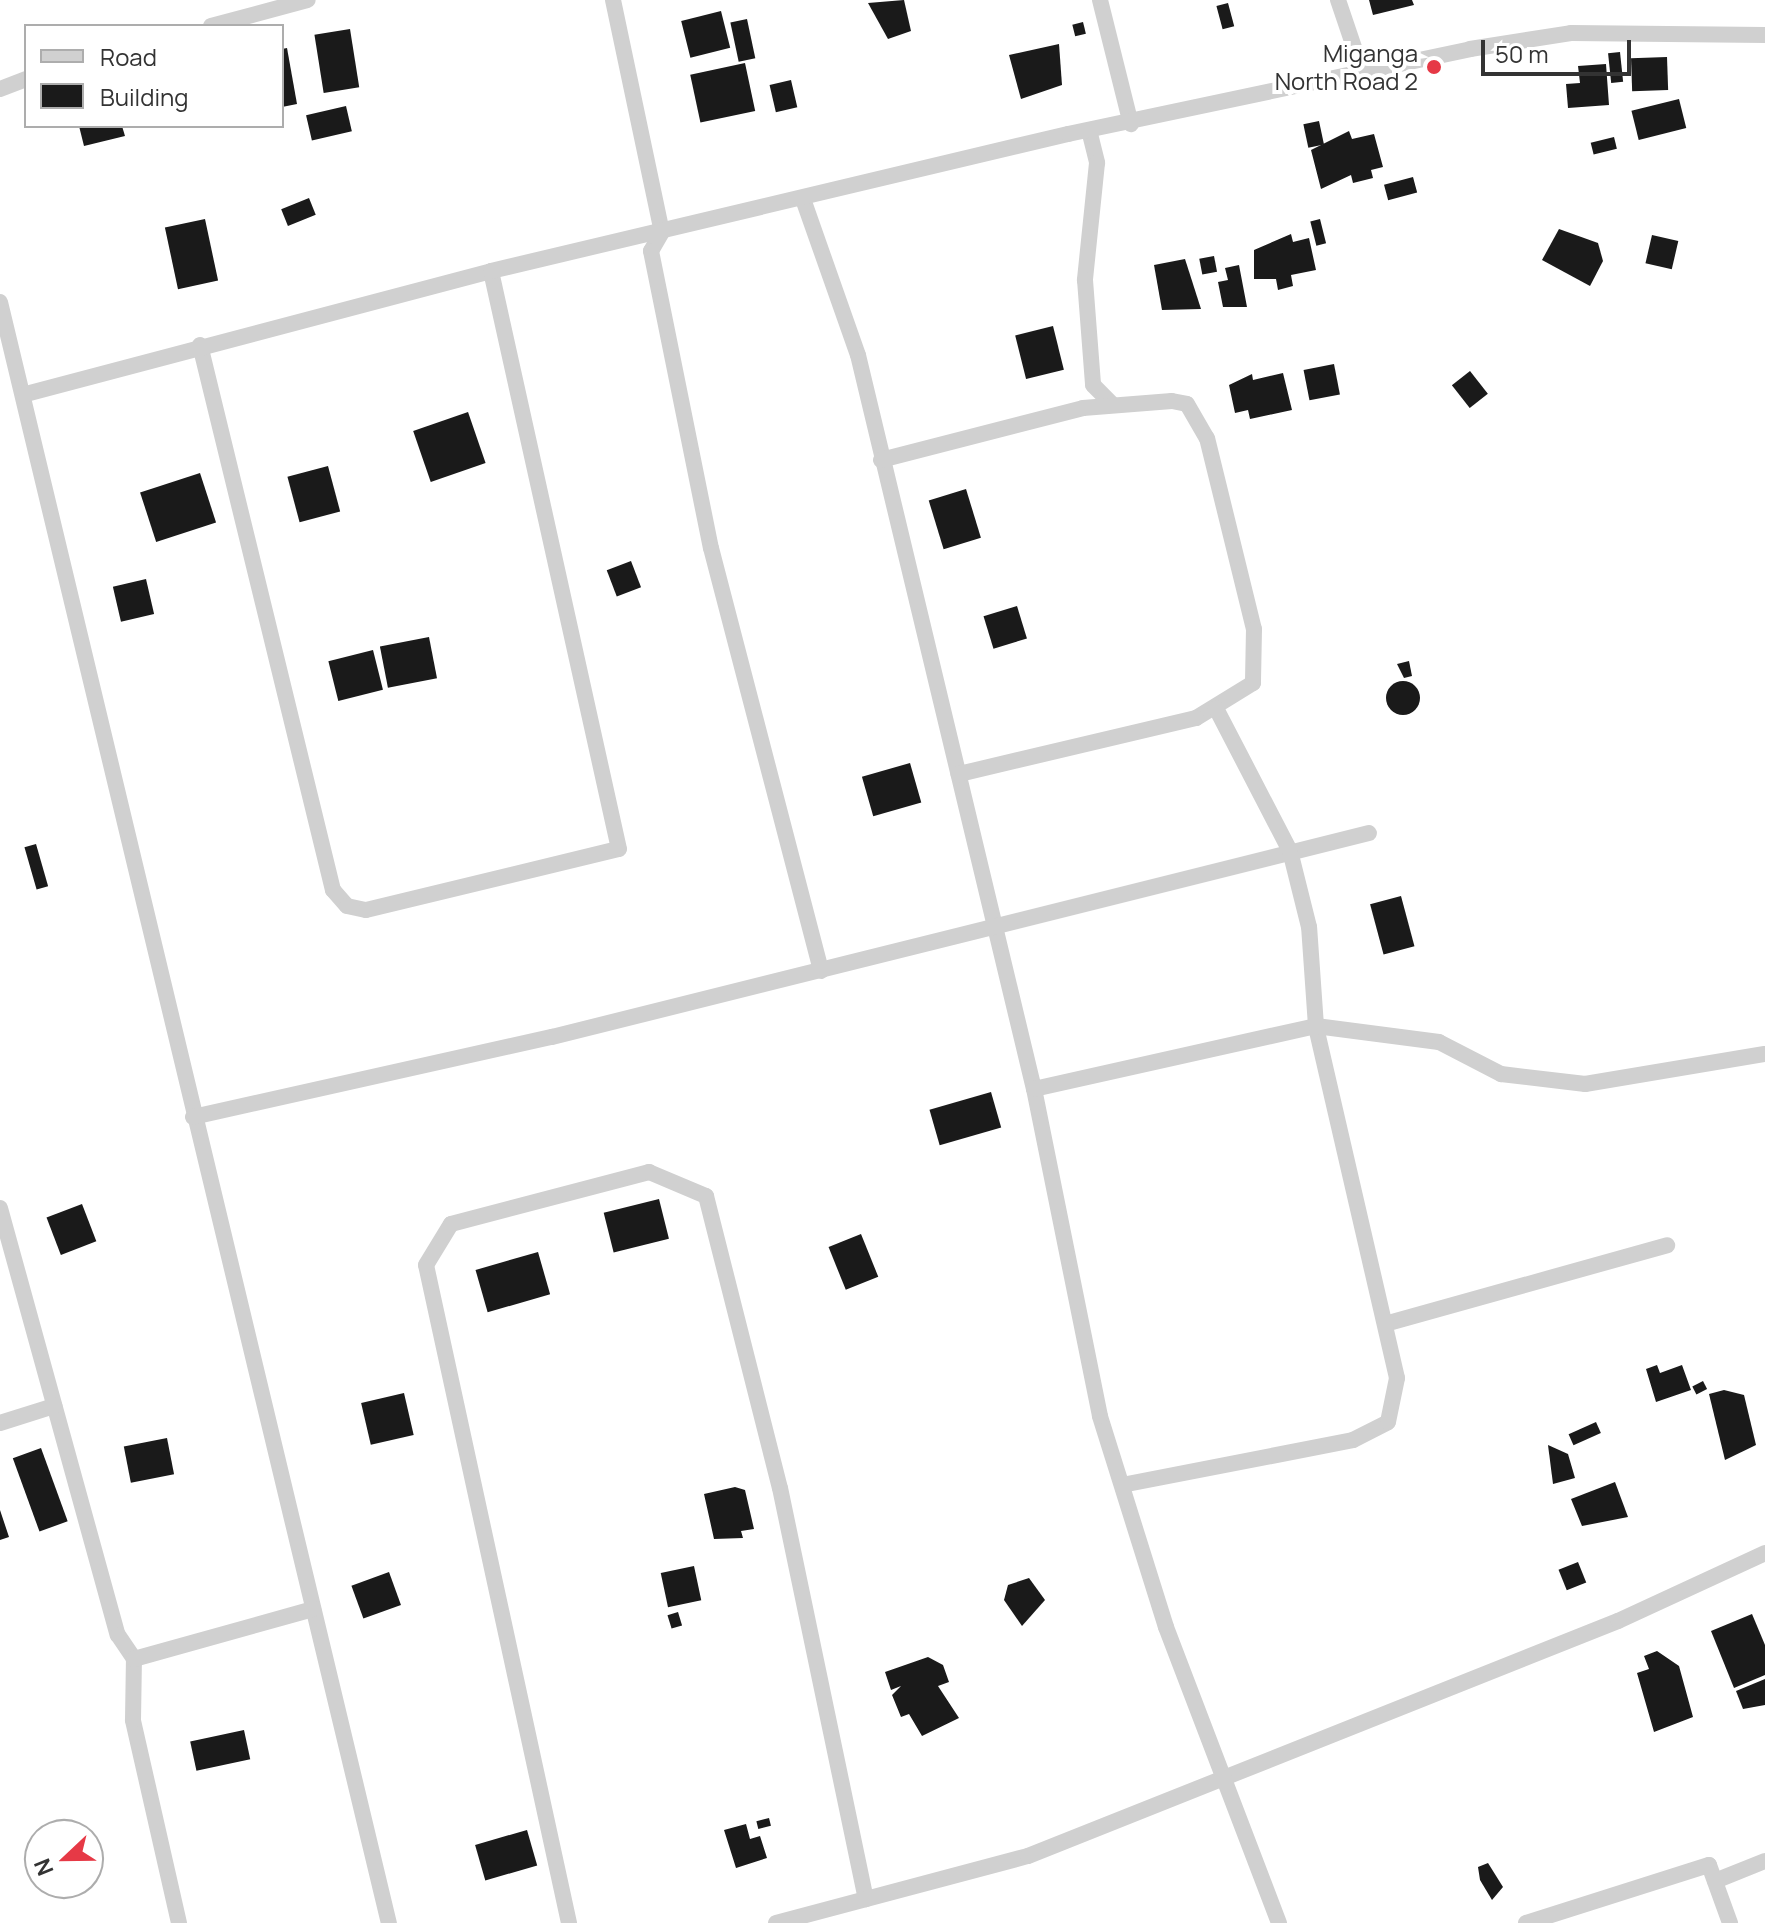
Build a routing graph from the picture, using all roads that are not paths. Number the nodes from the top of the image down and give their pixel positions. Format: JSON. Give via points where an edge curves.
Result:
{"nodes":[{"id":1,"x":308,"y":0,"type":"edge"},
{"id":2,"x":613,"y":0,"type":"edge"},
{"id":3,"x":1100,"y":0,"type":"edge"},
{"id":4,"x":1338,"y":0,"type":"edge"},
{"id":5,"x":218,"y":24,"type":"edge"},
{"id":6,"x":1765,"y":35,"type":"edge"},
{"id":7,"x":1362,"y":71,"type":"junction"},
{"id":8,"x":24,"y":80,"type":"edge"},
{"id":9,"x":0,"y":89,"type":"edge"},
{"id":10,"x":1131,"y":124,"type":"junction"},
{"id":11,"x":1089,"y":130,"type":"junction"},
{"id":12,"x":803,"y":199,"type":"junction"},
{"id":13,"x":662,"y":232,"type":"junction"},
{"id":14,"x":491,"y":271,"type":"junction"},
{"id":15,"x":0,"y":302,"type":"edge"},
{"id":16,"x":200,"y":345,"type":"junction"},
{"id":17,"x":26,"y":394,"type":"junction"},
{"id":18,"x":1113,"y":405,"type":"junction"},
{"id":19,"x":881,"y":460,"type":"junction"},
{"id":20,"x":1216,"y":708,"type":"junction"},
{"id":21,"x":959,"y":774,"type":"junction"},
{"id":22,"x":1369,"y":833,"type":"dead end"},
{"id":23,"x":1290,"y":851,"type":"junction"},
{"id":24,"x":998,"y":928,"type":"junction"},
{"id":25,"x":821,"y":971,"type":"junction"},
{"id":26,"x":1316,"y":1026,"type":"junction"},
{"id":27,"x":1765,"y":1054,"type":"edge"},
{"id":28,"x":1034,"y":1089,"type":"junction"},
{"id":29,"x":193,"y":1117,"type":"junction"},
{"id":30,"x":0,"y":1208,"type":"edge"},
{"id":31,"x":1667,"y":1245,"type":"dead end"},
{"id":32,"x":1385,"y":1324,"type":"junction"},
{"id":33,"x":54,"y":1406,"type":"junction"},
{"id":34,"x":0,"y":1423,"type":"edge"},
{"id":35,"x":1122,"y":1485,"type":"junction"},
{"id":36,"x":1765,"y":1553,"type":"edge"},
{"id":37,"x":313,"y":1609,"type":"junction"},
{"id":38,"x":134,"y":1659,"type":"junction"},
{"id":39,"x":1223,"y":1778,"type":"junction"},
{"id":40,"x":1765,"y":1861,"type":"edge"},
{"id":41,"x":1715,"y":1881,"type":"junction"},
{"id":42,"x":866,"y":1899,"type":"junction"},
{"id":43,"x":785,"y":1922,"type":"edge"},
{"id":44,"x":179,"y":1923,"type":"edge"},
{"id":45,"x":389,"y":1923,"type":"edge"},
{"id":46,"x":569,"y":1923,"type":"edge"},
{"id":47,"x":1279,"y":1923,"type":"edge"},
{"id":48,"x":1526,"y":1923,"type":"edge"},
{"id":49,"x":1730,"y":1923,"type":"edge"}],
"edges":[{"from":1,"to":5,"type":"street"},
{"from":2,"to":13,"type":"street"},
{"from":3,"to":10,"type":"street"},
{"from":4,"to":7,"type":"street"},
{"from":6,"to":7,"type":"street","via":[[1571,33]]},
{"from":7,"to":10,"type":"street"},
{"from":8,"to":9,"type":"street"},
{"from":10,"to":11,"type":"street"},
{"from":11,"to":12,"type":"street"},
{"from":11,"to":18,"type":"street","via":[[1097,163],[1085,280],[1093,385]]},
{"from":12,"to":13,"type":"street"},
{"from":12,"to":19,"type":"street","via":[[858,355]]},
{"from":13,"to":14,"type":"street"},
{"from":13,"to":25,"type":"street","via":[[651,251],[711,548]]},
{"from":14,"to":16,"type":"street"},
{"from":14,"to":16,"type":"street","via":[[619,849],[366,910],[347,906],[333,890]]},
{"from":15,"to":17,"type":"street"},
{"from":16,"to":17,"type":"street"},
{"from":17,"to":29,"type":"street"},
{"from":18,"to":19,"type":"street"},
{"from":18,"to":20,"type":"street","via":[[1187,404],[1207,438],[1258,657],[1253,683]]},
{"from":19,"to":21,"type":"street"},
{"from":20,"to":21,"type":"street"},
{"from":20,"to":23,"type":"street"},
{"from":21,"to":24,"type":"street"},
{"from":22,"to":23,"type":"street"},
{"from":23,"to":24,"type":"street"},
{"from":23,"to":26,"type":"street","via":[[1309,927]]},
{"from":24,"to":25,"type":"street"},
{"from":24,"to":28,"type":"street"},
{"from":25,"to":29,"type":"street"},
{"from":26,"to":27,"type":"street","via":[[1439,1042],[1501,1074],[1585,1084]]},
{"from":26,"to":28,"type":"street"},
{"from":26,"to":32,"type":"street"},
{"from":28,"to":35,"type":"street","via":[[1100,1416]]},
{"from":29,"to":37,"type":"street"},
{"from":30,"to":33,"type":"street"},
{"from":31,"to":32,"type":"street"},
{"from":32,"to":35,"type":"street","via":[[1397,1378],[1388,1422],[1353,1440]]},
{"from":33,"to":34,"type":"street"},
{"from":33,"to":38,"type":"street","via":[[118,1635]]},
{"from":35,"to":39,"type":"street"},
{"from":36,"to":39,"type":"street","via":[[1618,1621]]},
{"from":37,"to":38,"type":"street"},
{"from":37,"to":45,"type":"street"},
{"from":38,"to":44,"type":"street","via":[[133,1720]]},
{"from":39,"to":42,"type":"street","via":[[1028,1856]]},
{"from":39,"to":47,"type":"street"},
{"from":40,"to":41,"type":"street"},
{"from":41,"to":48,"type":"street","via":[[1709,1865]]},
{"from":41,"to":49,"type":"street"},
{"from":42,"to":43,"type":"street"},
{"from":42,"to":46,"type":"street","via":[[780,1488],[706,1196],[649,1172],[451,1224],[426,1265]]}]}
